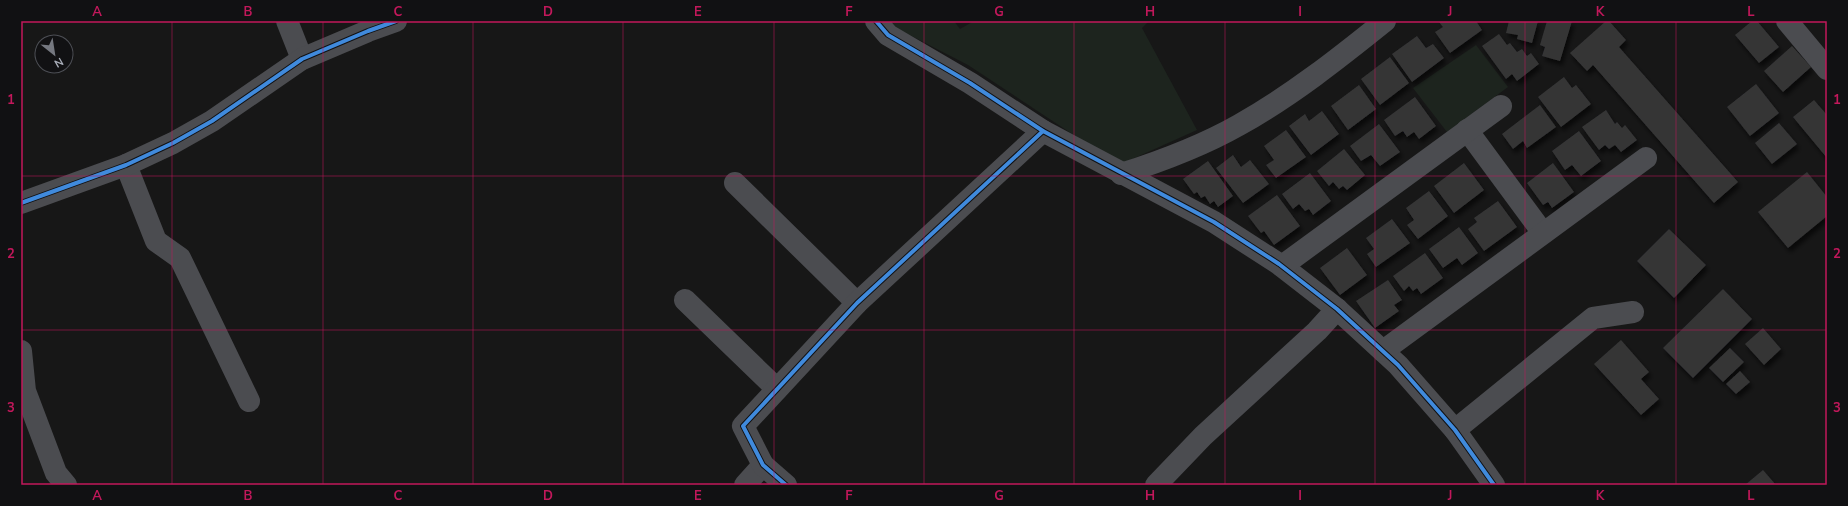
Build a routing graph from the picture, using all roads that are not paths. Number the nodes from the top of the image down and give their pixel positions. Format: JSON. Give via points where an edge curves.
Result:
{"nodes":[{"id":1,"x":287,"y":21,"type":"edge"},
{"id":2,"x":396,"y":21,"type":"edge"},
{"id":3,"x":876,"y":21,"type":"edge"},
{"id":4,"x":1385,"y":21,"type":"edge"},
{"id":5,"x":1787,"y":21,"type":"edge"},
{"id":6,"x":302,"y":59,"type":"junction"},
{"id":7,"x":1827,"y":69,"type":"edge"},
{"id":8,"x":1502,"y":106,"type":"dead end"},
{"id":9,"x":1467,"y":130,"type":"junction"},
{"id":10,"x":1043,"y":131,"type":"junction"},
{"id":11,"x":1646,"y":158,"type":"dead end"},
{"id":12,"x":126,"y":165,"type":"junction"},
{"id":13,"x":1121,"y":174,"type":"junction"},
{"id":14,"x":735,"y":184,"type":"dead end"},
{"id":15,"x":21,"y":203,"type":"edge"},
{"id":16,"x":1543,"y":233,"type":"junction"},
{"id":17,"x":1282,"y":266,"type":"junction"},
{"id":18,"x":685,"y":300,"type":"dead end"},
{"id":19,"x":857,"y":304,"type":"junction"},
{"id":20,"x":1337,"y":309,"type":"junction"},
{"id":21,"x":1633,"y":312,"type":"dead end"},
{"id":22,"x":21,"y":351,"type":"edge"},
{"id":23,"x":1383,"y":351,"type":"junction"},
{"id":24,"x":777,"y":389,"type":"junction"},
{"id":25,"x":249,"y":401,"type":"dead end"},
{"id":26,"x":1454,"y":430,"type":"junction"},
{"id":27,"x":763,"y":465,"type":"junction"},
{"id":28,"x":66,"y":485,"type":"edge"},
{"id":29,"x":745,"y":485,"type":"edge"},
{"id":30,"x":786,"y":485,"type":"edge"},
{"id":31,"x":1156,"y":485,"type":"edge"},
{"id":32,"x":1494,"y":485,"type":"edge"}],
"edges":[{"from":1,"to":6,"type":"street"},
{"from":2,"to":6,"type":"street"},
{"from":3,"to":10,"type":"street","via":[[888,35],[970,83]]},
{"from":4,"to":13,"type":"street","via":[[1334,62],[1239,126],[1170,158]]},
{"from":5,"to":7,"type":"street"},
{"from":6,"to":12,"type":"street","via":[[212,121]]},
{"from":8,"to":9,"type":"street"},
{"from":9,"to":16,"type":"street"},
{"from":9,"to":17,"type":"street"},
{"from":10,"to":13,"type":"street"},
{"from":10,"to":19,"type":"street"},
{"from":11,"to":16,"type":"street"},
{"from":12,"to":15,"type":"street"},
{"from":12,"to":25,"type":"street","via":[[156,241],[180,258]]},
{"from":13,"to":17,"type":"street","via":[[1214,222]]},
{"from":14,"to":19,"type":"street"},
{"from":16,"to":23,"type":"street"},
{"from":17,"to":20,"type":"street"},
{"from":18,"to":24,"type":"street"},
{"from":19,"to":24,"type":"street"},
{"from":20,"to":23,"type":"street"},
{"from":20,"to":31,"type":"street","via":[[1318,330],[1203,436]]},
{"from":21,"to":26,"type":"street","via":[[1593,318]]},
{"from":22,"to":28,"type":"street","via":[[25,391],[56,473]]},
{"from":23,"to":26,"type":"street"},
{"from":24,"to":27,"type":"street","via":[[743,426]]},
{"from":26,"to":32,"type":"street"},
{"from":27,"to":29,"type":"street"},
{"from":27,"to":30,"type":"street"}]}
